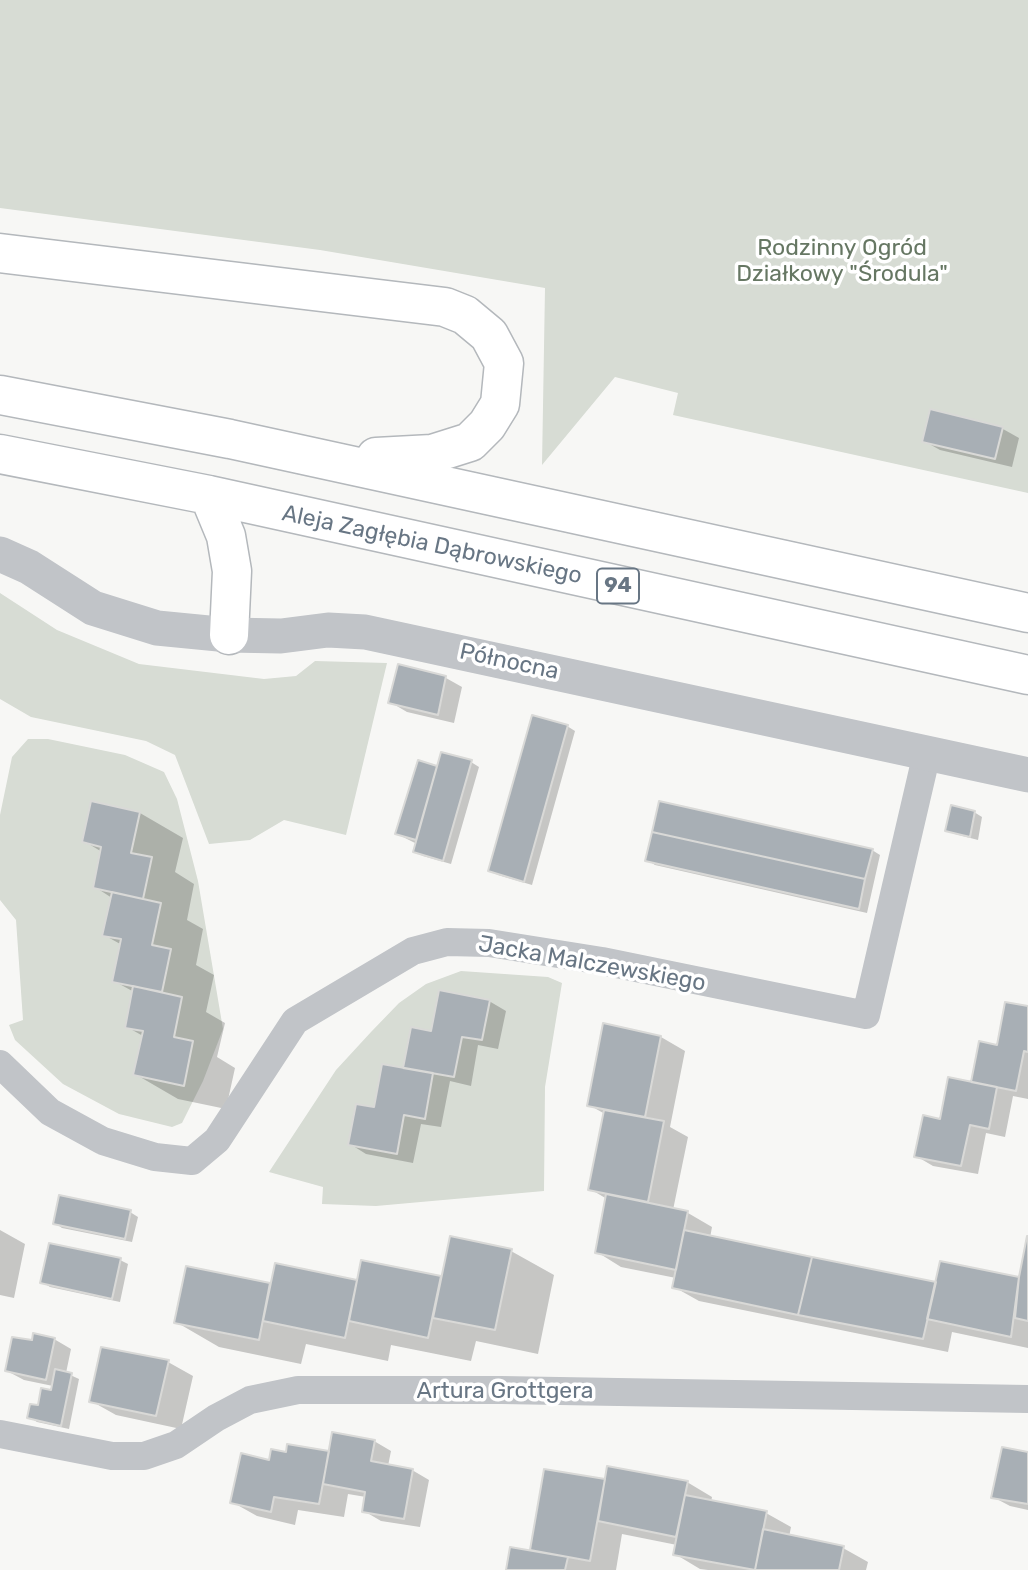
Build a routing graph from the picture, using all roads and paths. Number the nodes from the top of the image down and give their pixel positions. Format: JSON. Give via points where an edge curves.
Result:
{"nodes":[{"id":1,"x":0,"y":253,"type":"edge"},
{"id":2,"x":0,"y":395,"type":"edge"},
{"id":3,"x":0,"y":454,"type":"edge"},
{"id":4,"x":324,"y":460,"type":"junction"},
{"id":5,"x":209,"y":495,"type":"junction"},
{"id":6,"x":0,"y":554,"type":"edge"},
{"id":7,"x":1028,"y":613,"type":"edge"},
{"id":8,"x":229,"y":635,"type":"junction"},
{"id":9,"x":1028,"y":675,"type":"edge"},
{"id":10,"x":927,"y":753,"type":"junction"},
{"id":11,"x":1028,"y":775,"type":"edge"},
{"id":12,"x":0,"y":1064,"type":"edge"},
{"id":13,"x":1028,"y":1399,"type":"edge"},
{"id":14,"x":0,"y":1434,"type":"edge"}],
"edges":[{"from":1,"to":4,"type":"main road","via":[[445,307],[465,315],[489,335],[505,363],[500,404],[470,442],[432,454]]},
{"from":2,"to":4,"type":"main road"},
{"from":3,"to":5,"type":"main road","name":"Aleja Zagłębia Dąbrowskiego","number":"94"},
{"from":4,"to":7,"type":"main road"},
{"from":5,"to":8,"type":"main road","via":[[226,536],[232,571]]},
{"from":5,"to":9,"type":"main road","name":"Aleja Zagłębia Dąbrowskiego","number":"94"},
{"from":6,"to":8,"type":"street","name":"Północna","via":[[93,608],[157,628]]},
{"from":8,"to":10,"type":"street","name":"Północna","via":[[281,636],[328,629],[365,632]]},
{"from":10,"to":11,"type":"street","name":"Północna"},
{"from":10,"to":12,"type":"street","name":"Jacka Malczewskiego","via":[[866,1015],[602,961],[489,943],[447,942],[413,951],[295,1021],[217,1140],[192,1161],[155,1157],[103,1141],[50,1112]]},
{"from":13,"to":14,"type":"street","name":"Artura Grottgera","via":[[298,1390],[250,1401],[176,1445],[144,1457],[113,1457]]}]}
